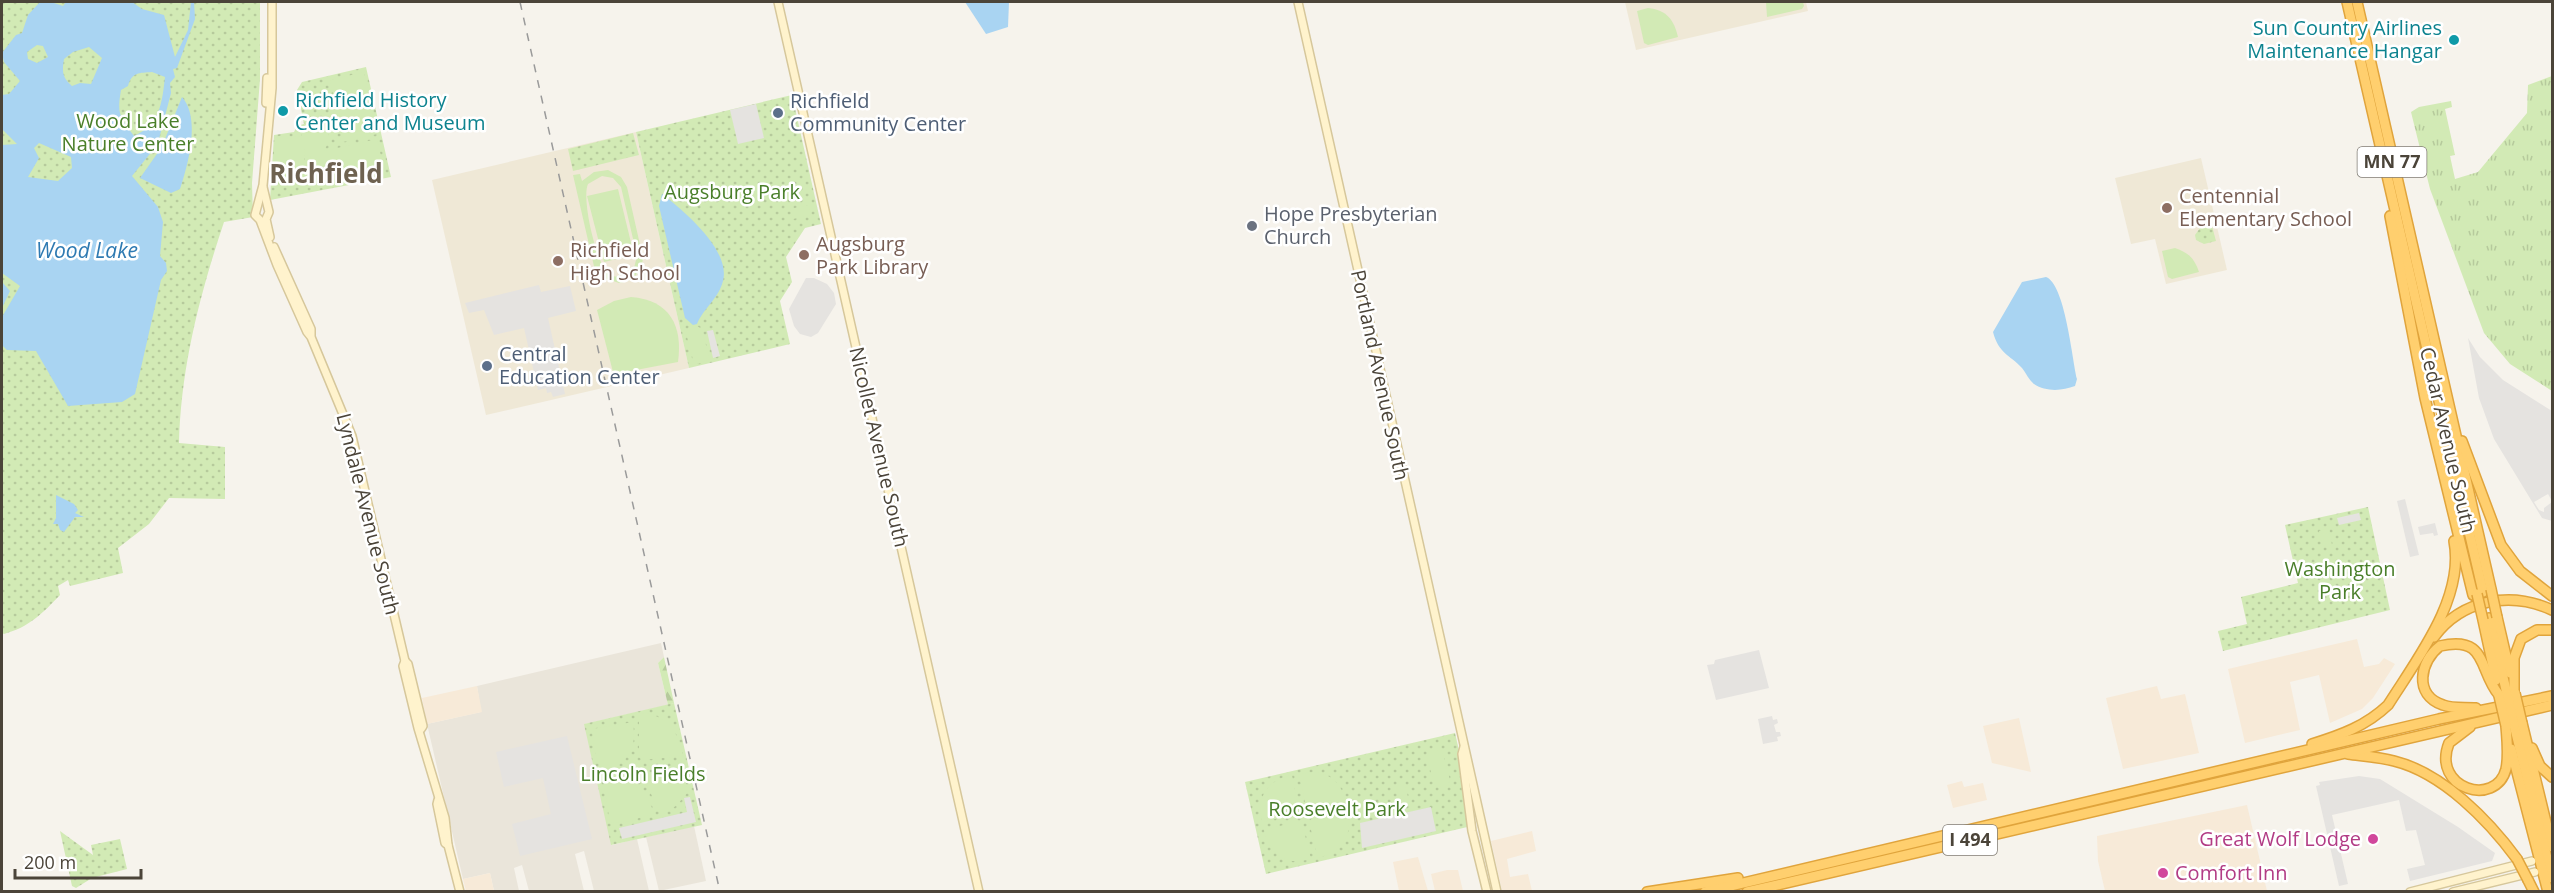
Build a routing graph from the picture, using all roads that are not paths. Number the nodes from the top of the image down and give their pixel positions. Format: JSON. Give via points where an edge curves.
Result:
{"nodes":[{"id":1,"x":270,"y":2,"type":"edge"},
{"id":2,"x":778,"y":2,"type":"edge"},
{"id":3,"x":1298,"y":2,"type":"edge"},
{"id":4,"x":2347,"y":2,"type":"edge"},
{"id":5,"x":2357,"y":2,"type":"edge"},
{"id":6,"x":263,"y":185,"type":"junction"},
{"id":7,"x":2389,"y":186,"type":"junction"},
{"id":8,"x":257,"y":206,"type":"junction"},
{"id":9,"x":267,"y":207,"type":"junction"},
{"id":10,"x":263,"y":219,"type":"junction"},
{"id":11,"x":2446,"y":390,"type":"junction"},
{"id":12,"x":2444,"y":480,"type":"junction"},
{"id":13,"x":2473,"y":560,"type":"junction"},
{"id":14,"x":2481,"y":591,"type":"junction"},
{"id":15,"x":2553,"y":596,"type":"edge"},
{"id":16,"x":2553,"y":610,"type":"edge"},
{"id":17,"x":2487,"y":619,"type":"junction"},
{"id":18,"x":2553,"y":630,"type":"edge"},
{"id":19,"x":2406,"y":677,"type":"junction"},
{"id":20,"x":2507,"y":694,"type":"junction"},
{"id":21,"x":2553,"y":694,"type":"edge"},
{"id":22,"x":2553,"y":708,"type":"edge"},
{"id":23,"x":2484,"y":709,"type":"junction"},
{"id":24,"x":2486,"y":721,"type":"junction"},
{"id":25,"x":2514,"y":725,"type":"junction"},
{"id":26,"x":1464,"y":747,"type":"junction"},
{"id":27,"x":2340,"y":753,"type":"junction"},
{"id":28,"x":2253,"y":764,"type":"junction"},
{"id":29,"x":2553,"y":777,"type":"edge"},
{"id":30,"x":2531,"y":834,"type":"junction"},
{"id":31,"x":2553,"y":848,"type":"edge"},
{"id":32,"x":2532,"y":861,"type":"dead end"},
{"id":33,"x":1788,"y":872,"type":"junction"},
{"id":34,"x":2535,"y":872,"type":"dead end"},
{"id":35,"x":2553,"y":878,"type":"edge"},
{"id":36,"x":1756,"y":890,"type":"edge"},
{"id":37,"x":460,"y":891,"type":"edge"},
{"id":38,"x":979,"y":891,"type":"edge"},
{"id":39,"x":1487,"y":891,"type":"edge"},
{"id":40,"x":1497,"y":891,"type":"edge"},
{"id":41,"x":1647,"y":891,"type":"edge"},
{"id":42,"x":1705,"y":891,"type":"edge"},
{"id":43,"x":1747,"y":891,"type":"edge"},
{"id":44,"x":2410,"y":891,"type":"edge"},
{"id":45,"x":2453,"y":891,"type":"edge"},
{"id":46,"x":2534,"y":891,"type":"edge"},
{"id":47,"x":2543,"y":891,"type":"edge"},
{"id":48,"x":2548,"y":891,"type":"edge"}],
"edges":[{"from":1,"to":6,"type":"main road","name":"Lyndale Avenue South"},
{"from":2,"to":38,"type":"main road","name":"Nicollet Avenue South"},
{"from":3,"to":26,"type":"main road","name":"Portland Avenue South"},
{"from":4,"to":7,"type":"highway","name":"Cedar Avenue South","number":"MN 77"},
{"from":5,"to":11,"type":"highway","name":"Cedar Avenue South","number":"MN 77"},
{"from":6,"to":8,"type":"main road","name":"Lyndale Avenue South"},
{"from":6,"to":9,"type":"main road","name":"Lyndale Avenue South"},
{"from":7,"to":12,"type":"highway","via":[[2405,305]]},
{"from":7,"to":13,"type":"highway","name":"Cedar Avenue South","number":"MN 77","via":[[2432,365],[2448,472]]},
{"from":8,"to":9,"type":"main road"},
{"from":8,"to":10,"type":"main road","name":"Lyndale Avenue South","via":[[255,215]]},
{"from":9,"to":10,"type":"main road","name":"Lyndale Avenue South","via":[[269,212]]},
{"from":10,"to":37,"type":"main road","name":"Lyndale Avenue South","via":[[277,265],[344,412],[357,452],[403,666]]},
{"from":11,"to":13,"type":"highway","name":"Cedar Avenue South","number":"MN 77"},
{"from":11,"to":15,"type":"highway","via":[[2476,484],[2501,545],[2520,571]]},
{"from":12,"to":13,"type":"highway"},
{"from":12,"to":19,"type":"highway","via":[[2456,570],[2443,612]]},
{"from":13,"to":14,"type":"highway"},
{"from":13,"to":14,"type":"highway","name":"Cedar Avenue South","number":"MN 77"},
{"from":14,"to":17,"type":"highway","name":"Cedar Avenue South","number":"MN 77"},
{"from":16,"to":19,"type":"highway","via":[[2504,599],[2475,605],[2438,631]]},
{"from":17,"to":20,"type":"highway","name":"Cedar Avenue South","number":"MN 77"},
{"from":17,"to":20,"type":"highway","via":[[2489,649]]},
{"from":18,"to":20,"type":"highway","via":[[2537,630],[2521,639]]},
{"from":19,"to":28,"type":"highway","via":[[2388,705],[2356,729],[2273,754]]},
{"from":20,"to":23,"type":"highway","via":[[2493,688],[2481,656],[2472,648],[2451,643],[2430,653],[2422,675],[2428,694],[2443,706]]},
{"from":20,"to":25,"type":"highway","name":"Cedar Avenue South","number":"MN 77","bridge":true},
{"from":21,"to":23,"type":"highway","number":"I 494"},
{"from":22,"to":24,"type":"highway","number":"I 494"},
{"from":23,"to":28,"type":"highway","number":"I 494"},
{"from":24,"to":25,"type":"highway","via":[[2455,736],[2445,753],[2447,769],[2464,788],[2481,790],[2503,776]]},
{"from":24,"to":27,"type":"highway","number":"I 494"},
{"from":25,"to":29,"type":"highway"},
{"from":25,"to":30,"type":"highway"},
{"from":25,"to":31,"type":"highway","name":"Cedar Avenue South","number":"MN 77"},
{"from":25,"to":35,"type":"highway","name":"Cedar Avenue South","number":"MN 77"},
{"from":26,"to":39,"type":"main road","name":"Portland Avenue South","via":[[1472,831]]},
{"from":26,"to":40,"type":"main road","name":"Portland Avenue South"},
{"from":27,"to":36,"type":"highway","number":"I 494"},
{"from":27,"to":46,"type":"highway","bridge":true,"via":[[2396,761],[2428,776],[2485,819],[2517,860]]},
{"from":28,"to":33,"type":"highway","number":"I 494"},
{"from":30,"to":47,"type":"highway"},
{"from":30,"to":48,"type":"highway"},
{"from":32,"to":44,"type":"main road"},
{"from":33,"to":41,"type":"highway"},
{"from":33,"to":42,"type":"highway","number":"I 494"},
{"from":34,"to":45,"type":"main road"},
{"from":36,"to":43,"type":"highway","number":"I 494"}]}
